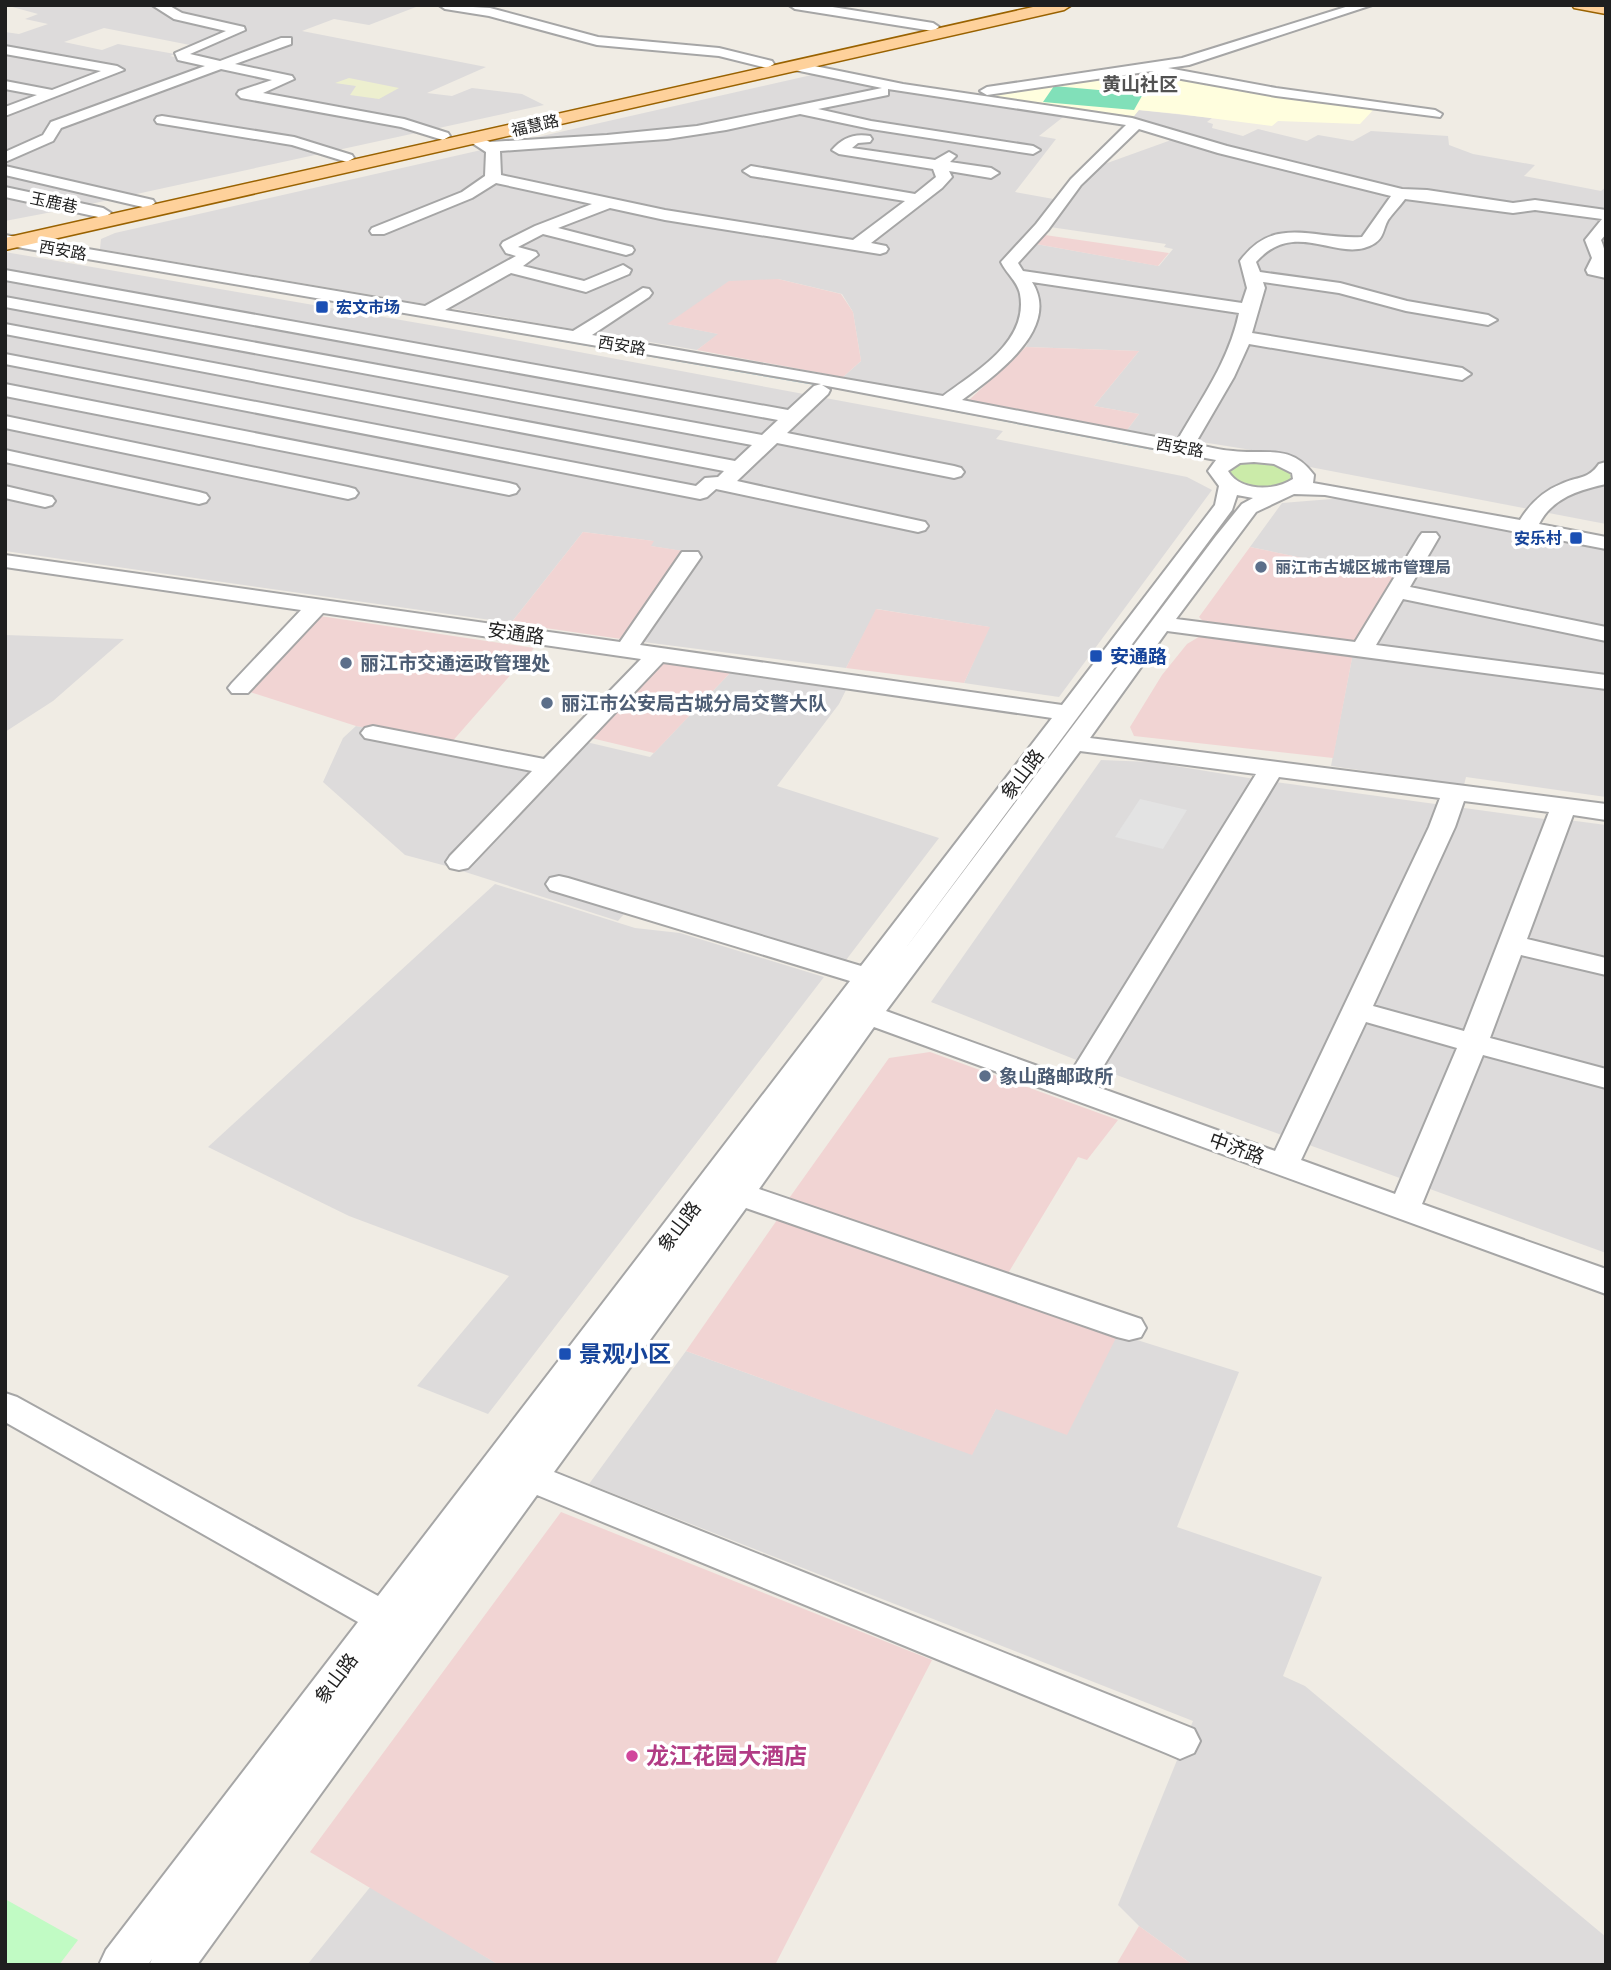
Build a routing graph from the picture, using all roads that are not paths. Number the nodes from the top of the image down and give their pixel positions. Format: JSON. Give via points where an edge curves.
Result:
{"nodes":[{"id":1,"x":158,"y":5,"type":"edge"},
{"id":2,"x":445,"y":5,"type":"edge"},
{"id":3,"x":795,"y":5,"type":"edge"},
{"id":4,"x":1028,"y":5,"type":"edge"},
{"id":5,"x":1064,"y":5,"type":"edge"},
{"id":6,"x":1366,"y":5,"type":"edge"},
{"id":7,"x":1580,"y":5,"type":"edge"},
{"id":8,"x":1606,"y":9,"type":"edge"},
{"id":9,"x":215,"y":12,"type":"dead end"},
{"id":10,"x":194,"y":20,"type":"junction"},
{"id":11,"x":933,"y":27,"type":"junction"},
{"id":12,"x":286,"y":41,"type":"dead end"},
{"id":13,"x":5,"y":50,"type":"edge"},
{"id":14,"x":218,"y":64,"type":"junction"},
{"id":15,"x":767,"y":64,"type":"junction"},
{"id":16,"x":795,"y":66,"type":"junction"},
{"id":17,"x":1146,"y":68,"type":"junction"},
{"id":18,"x":59,"y":77,"type":"dead end"},
{"id":19,"x":85,"y":82,"type":"junction"},
{"id":20,"x":5,"y":85,"type":"edge"},
{"id":21,"x":903,"y":88,"type":"junction"},
{"id":22,"x":228,"y":91,"type":"dead end"},
{"id":23,"x":934,"y":93,"type":"junction"},
{"id":24,"x":53,"y":94,"type":"junction"},
{"id":25,"x":246,"y":95,"type":"junction"},
{"id":26,"x":955,"y":96,"type":"junction"},
{"id":27,"x":918,"y":104,"type":"dead end"},
{"id":28,"x":10,"y":108,"type":"edge"},
{"id":29,"x":799,"y":109,"type":"junction"},
{"id":30,"x":1155,"y":113,"type":"dead end"},
{"id":31,"x":1435,"y":114,"type":"dead end"},
{"id":32,"x":901,"y":116,"type":"dead end"},
{"id":33,"x":162,"y":121,"type":"dead end"},
{"id":34,"x":1136,"y":124,"type":"junction"},
{"id":35,"x":883,"y":127,"type":"junction"},
{"id":36,"x":1153,"y":129,"type":"junction"},
{"id":37,"x":443,"y":136,"type":"junction"},
{"id":38,"x":865,"y":139,"type":"junction"},
{"id":39,"x":480,"y":143,"type":"junction"},
{"id":40,"x":987,"y":143,"type":"junction"},
{"id":41,"x":1033,"y":150,"type":"dead end"},
{"id":42,"x":954,"y":153,"type":"junction"},
{"id":43,"x":971,"y":155,"type":"junction"},
{"id":44,"x":5,"y":158,"type":"edge"},
{"id":45,"x":347,"y":158,"type":"junction"},
{"id":46,"x":939,"y":166,"type":"junction"},
{"id":47,"x":5,"y":170,"type":"edge"},
{"id":48,"x":751,"y":171,"type":"dead end"},
{"id":49,"x":493,"y":178,"type":"junction"},
{"id":50,"x":5,"y":192,"type":"edge"},
{"id":51,"x":1401,"y":194,"type":"junction"},
{"id":52,"x":919,"y":199,"type":"junction"},
{"id":53,"x":147,"y":203,"type":"junction"},
{"id":54,"x":608,"y":203,"type":"junction"},
{"id":55,"x":103,"y":213,"type":"junction"},
{"id":56,"x":1606,"y":215,"type":"edge"},
{"id":57,"x":1606,"y":223,"type":"edge"},
{"id":58,"x":541,"y":229,"type":"junction"},
{"id":59,"x":378,"y":231,"type":"dead end"},
{"id":60,"x":7,"y":242,"type":"edge"},
{"id":61,"x":857,"y":245,"type":"junction"},
{"id":62,"x":880,"y":249,"type":"dead end"},
{"id":63,"x":626,"y":250,"type":"dead end"},
{"id":64,"x":508,"y":267,"type":"junction"},
{"id":65,"x":624,"y":270,"type":"dead end"},
{"id":66,"x":1606,"y":273,"type":"edge"},
{"id":67,"x":5,"y":275,"type":"edge"},
{"id":68,"x":1018,"y":275,"type":"junction"},
{"id":69,"x":1254,"y":276,"type":"junction"},
{"id":70,"x":598,"y":284,"type":"junction"},
{"id":71,"x":272,"y":296,"type":"junction"},
{"id":72,"x":5,"y":302,"type":"edge"},
{"id":73,"x":1247,"y":309,"type":"junction"},
{"id":74,"x":428,"y":312,"type":"junction"},
{"id":75,"x":237,"y":317,"type":"junction"},
{"id":76,"x":1488,"y":320,"type":"dead end"},
{"id":77,"x":5,"y":329,"type":"edge"},
{"id":78,"x":577,"y":337,"type":"junction"},
{"id":79,"x":1242,"y":337,"type":"junction"},
{"id":80,"x":202,"y":338,"type":"junction"},
{"id":81,"x":5,"y":359,"type":"edge"},
{"id":82,"x":167,"y":360,"type":"junction"},
{"id":83,"x":72,"y":372,"type":"junction"},
{"id":84,"x":1462,"y":374,"type":"dead end"},
{"id":85,"x":129,"y":383,"type":"junction"},
{"id":86,"x":5,"y":390,"type":"edge"},
{"id":87,"x":821,"y":390,"type":"junction"},
{"id":88,"x":33,"y":395,"type":"junction"},
{"id":89,"x":947,"y":402,"type":"junction"},
{"id":90,"x":5,"y":412,"type":"edge"},
{"id":91,"x":793,"y":416,"type":"junction"},
{"id":92,"x":5,"y":422,"type":"edge"},
{"id":93,"x":769,"y":439,"type":"junction"},
{"id":94,"x":1183,"y":448,"type":"junction"},
{"id":95,"x":5,"y":456,"type":"edge"},
{"id":96,"x":739,"y":468,"type":"junction"},
{"id":97,"x":954,"y":472,"type":"dead end"},
{"id":98,"x":1228,"y":472,"type":"junction"},
{"id":99,"x":1604,"y":476,"type":"edge"},
{"id":100,"x":722,"y":484,"type":"junction"},
{"id":101,"x":1293,"y":485,"type":"junction"},
{"id":102,"x":509,"y":489,"type":"dead end"},
{"id":103,"x":5,"y":492,"type":"edge"},
{"id":104,"x":348,"y":493,"type":"dead end"},
{"id":105,"x":198,"y":498,"type":"dead end"},
{"id":106,"x":45,"y":501,"type":"dead end"},
{"id":107,"x":1527,"y":524,"type":"junction"},
{"id":108,"x":918,"y":526,"type":"dead end"},
{"id":109,"x":1606,"y":535,"type":"edge"},
{"id":110,"x":1429,"y":537,"type":"dead end"},
{"id":111,"x":1606,"y":543,"type":"edge"},
{"id":112,"x":690,"y":557,"type":"dead end"},
{"id":113,"x":5,"y":561,"type":"edge"},
{"id":114,"x":1396,"y":591,"type":"junction"},
{"id":115,"x":318,"y":605,"type":"junction"},
{"id":116,"x":1162,"y":624,"type":"junction"},
{"id":117,"x":1606,"y":634,"type":"edge"},
{"id":118,"x":626,"y":649,"type":"junction"},
{"id":119,"x":1362,"y":649,"type":"junction"},
{"id":120,"x":658,"y":654,"type":"junction"},
{"id":121,"x":1606,"y":682,"type":"edge"},
{"id":122,"x":240,"y":688,"type":"dead end"},
{"id":123,"x":1071,"y":728,"type":"junction"},
{"id":124,"x":373,"y":733,"type":"dead end"},
{"id":125,"x":550,"y":767,"type":"junction"},
{"id":126,"x":1271,"y":769,"type":"junction"},
{"id":127,"x":1454,"y":793,"type":"junction"},
{"id":128,"x":1564,"y":807,"type":"junction"},
{"id":129,"x":1606,"y":812,"type":"edge"},
{"id":130,"x":459,"y":862,"type":"dead end"},
{"id":131,"x":559,"y":884,"type":"dead end"},
{"id":132,"x":1512,"y":944,"type":"junction"},
{"id":133,"x":1606,"y":967,"type":"edge"},
{"id":134,"x":868,"y":978,"type":"junction"},
{"id":135,"x":1357,"y":1011,"type":"junction"},
{"id":136,"x":868,"y":1015,"type":"junction"},
{"id":137,"x":1474,"y":1042,"type":"junction"},
{"id":138,"x":1606,"y":1079,"type":"edge"},
{"id":139,"x":1075,"y":1089,"type":"junction"},
{"id":140,"x":1283,"y":1165,"type":"junction"},
{"id":141,"x":739,"y":1194,"type":"junction"},
{"id":142,"x":1405,"y":1208,"type":"junction"},
{"id":143,"x":1606,"y":1282,"type":"edge"},
{"id":144,"x":1129,"y":1328,"type":"dead end"},
{"id":145,"x":5,"y":1406,"type":"edge"},
{"id":146,"x":530,"y":1477,"type":"junction"},
{"id":147,"x":382,"y":1617,"type":"junction"},
{"id":148,"x":1180,"y":1741,"type":"dead end"},
{"id":149,"x":121,"y":1965,"type":"edge"},
{"id":150,"x":171,"y":1965,"type":"edge"}],
"edges":[{"from":1,"to":10,"type":"street"},
{"from":2,"to":15,"type":"street","via":[[597,40],[719,52]]},
{"from":3,"to":11,"type":"street"},
{"from":4,"to":11,"type":"main road","name":"福慧路"},
{"from":5,"to":16,"type":"main road","name":"福慧路"},
{"from":6,"to":17,"type":"street","via":[[1221,52]]},
{"from":7,"to":8,"type":"main road"},
{"from":9,"to":10,"type":"street"},
{"from":10,"to":14,"type":"street","via":[[239,30],[181,55]]},
{"from":11,"to":15,"type":"main road","name":"福慧路"},
{"from":12,"to":14,"type":"street"},
{"from":13,"to":19,"type":"street","via":[[117,70]]},
{"from":14,"to":25,"type":"street","via":[[287,79]]},
{"from":14,"to":44,"type":"street","via":[[56,125],[48,138]]},
{"from":15,"to":37,"type":"main road","name":"福慧路"},
{"from":16,"to":21,"type":"street"},
{"from":16,"to":39,"type":"main road","name":"福慧路"},
{"from":17,"to":26,"type":"street"},
{"from":17,"to":31,"type":"street"},
{"from":18,"to":19,"type":"street"},
{"from":19,"to":24,"type":"street"},
{"from":20,"to":24,"type":"street"},
{"from":21,"to":23,"type":"street"},
{"from":21,"to":29,"type":"street"},
{"from":22,"to":25,"type":"street"},
{"from":23,"to":26,"type":"street"},
{"from":23,"to":27,"type":"street"},
{"from":24,"to":28,"type":"street"},
{"from":25,"to":37,"type":"street","via":[[404,123]]},
{"from":26,"to":34,"type":"street"},
{"from":29,"to":35,"type":"street"},
{"from":29,"to":39,"type":"street","via":[[692,131]]},
{"from":30,"to":36,"type":"street"},
{"from":32,"to":35,"type":"street"},
{"from":33,"to":45,"type":"street","via":[[294,141]]},
{"from":34,"to":36,"type":"street"},
{"from":34,"to":68,"type":"street","via":[[1076,182],[1009,262]]},
{"from":35,"to":38,"type":"street"},
{"from":35,"to":40,"type":"street"},
{"from":36,"to":51,"type":"street"},
{"from":37,"to":45,"type":"main road","name":"福慧路"},
{"from":38,"to":42,"type":"street"},
{"from":38,"to":46,"type":"street","via":[[855,139],[839,150]]},
{"from":39,"to":49,"type":"street","via":[[493,150]]},
{"from":39,"to":60,"type":"main road","name":"福慧路"},
{"from":40,"to":41,"type":"street"},
{"from":40,"to":43,"type":"street"},
{"from":42,"to":43,"type":"street"},
{"from":42,"to":46,"type":"street"},
{"from":43,"to":46,"type":"street","via":[[992,166]]},
{"from":45,"to":53,"type":"main road","name":"福慧路"},
{"from":46,"to":52,"type":"street","via":[[944,177]]},
{"from":47,"to":53,"type":"street"},
{"from":48,"to":52,"type":"street"},
{"from":49,"to":54,"type":"street"},
{"from":49,"to":59,"type":"street","via":[[467,195]]},
{"from":50,"to":55,"type":"street","name":"玉鹿巷"},
{"from":51,"to":56,"type":"street"},
{"from":51,"to":69,"type":"street","via":[[1366,242],[1303,236],[1266,242],[1248,261]]},
{"from":52,"to":61,"type":"street"},
{"from":53,"to":55,"type":"main road","name":"福慧路"},
{"from":54,"to":58,"type":"street"},
{"from":54,"to":61,"type":"street"},
{"from":55,"to":60,"type":"main road","name":"福慧路"},
{"from":57,"to":66,"type":"street","via":[[1593,240],[1600,258],[1594,270]]},
{"from":58,"to":63,"type":"street"},
{"from":58,"to":64,"type":"street","via":[[509,246],[530,255]]},
{"from":60,"to":71,"type":"street","name":"西安路"},
{"from":60,"to":74,"type":"street","name":"西安路"},
{"from":61,"to":62,"type":"street"},
{"from":64,"to":70,"type":"street","via":[[577,286]]},
{"from":64,"to":74,"type":"street"},
{"from":65,"to":70,"type":"street"},
{"from":67,"to":75,"type":"street"},
{"from":68,"to":73,"type":"street"},
{"from":68,"to":89,"type":"street","via":[[1030,300],[1020,337],[1005,356]]},
{"from":69,"to":73,"type":"street","via":[[1256,288]]},
{"from":69,"to":76,"type":"street","via":[[1340,288],[1406,306]]},
{"from":70,"to":78,"type":"street","via":[[643,293]]},
{"from":71,"to":75,"type":"street"},
{"from":71,"to":87,"type":"street","name":"西安路"},
{"from":72,"to":80,"type":"street"},
{"from":73,"to":79,"type":"street"},
{"from":74,"to":78,"type":"street","name":"西安路"},
{"from":75,"to":80,"type":"street"},
{"from":75,"to":91,"type":"street"},
{"from":77,"to":82,"type":"street"},
{"from":78,"to":89,"type":"street","name":"西安路"},
{"from":79,"to":84,"type":"street"},
{"from":79,"to":94,"type":"street"},
{"from":80,"to":82,"type":"street"},
{"from":80,"to":93,"type":"street"},
{"from":81,"to":83,"type":"street"},
{"from":82,"to":85,"type":"street"},
{"from":82,"to":96,"type":"street"},
{"from":83,"to":85,"type":"street"},
{"from":83,"to":88,"type":"street"},
{"from":85,"to":100,"type":"street","via":[[700,493],[712,482]]},
{"from":86,"to":88,"type":"street"},
{"from":87,"to":91,"type":"street"},
{"from":87,"to":98,"type":"street","name":"西安路"},
{"from":88,"to":90,"type":"street"},
{"from":88,"to":102,"type":"street"},
{"from":89,"to":94,"type":"street","name":"西安路"},
{"from":91,"to":93,"type":"street"},
{"from":92,"to":104,"type":"street"},
{"from":93,"to":96,"type":"street"},
{"from":93,"to":97,"type":"street"},
{"from":94,"to":98,"type":"street","name":"西安路"},
{"from":95,"to":105,"type":"street"},
{"from":96,"to":100,"type":"street"},
{"from":98,"to":101,"type":"street","via":[[1254,492]]},
{"from":98,"to":101,"type":"street","via":[[1276,458],[1297,467]]},
{"from":98,"to":123,"type":"street","name":"象山路","via":[[1225,506]]},
{"from":99,"to":107,"type":"street","via":[[1558,491]]},
{"from":100,"to":108,"type":"street"},
{"from":101,"to":107,"type":"street"},
{"from":101,"to":116,"type":"street","name":"象山路","via":[[1245,512]]},
{"from":103,"to":106,"type":"street"},
{"from":107,"to":109,"type":"street"},
{"from":107,"to":111,"type":"street"},
{"from":110,"to":114,"type":"street"},
{"from":112,"to":118,"type":"street"},
{"from":113,"to":115,"type":"street","name":"安通路"},
{"from":114,"to":117,"type":"street"},
{"from":114,"to":119,"type":"street"},
{"from":115,"to":118,"type":"street","name":"安通路"},
{"from":115,"to":122,"type":"street"},
{"from":116,"to":119,"type":"street"},
{"from":116,"to":123,"type":"street","name":"象山路"},
{"from":118,"to":120,"type":"street","name":"安通路"},
{"from":119,"to":121,"type":"street"},
{"from":120,"to":123,"type":"street","name":"安通路"},
{"from":120,"to":125,"type":"street"},
{"from":123,"to":126,"type":"street","name":"安通路"},
{"from":123,"to":134,"type":"street","name":"象山路"},
{"from":123,"to":136,"type":"street","name":"象山路","via":[[960,897]]},
{"from":124,"to":125,"type":"street"},
{"from":125,"to":130,"type":"street"},
{"from":126,"to":127,"type":"street","name":"安通路"},
{"from":126,"to":139,"type":"street"},
{"from":127,"to":128,"type":"street","name":"安通路"},
{"from":127,"to":135,"type":"street"},
{"from":128,"to":129,"type":"street","name":"安通路"},
{"from":128,"to":132,"type":"street"},
{"from":131,"to":134,"type":"street"},
{"from":132,"to":133,"type":"street"},
{"from":132,"to":137,"type":"street"},
{"from":134,"to":147,"type":"street","name":"象山路"},
{"from":135,"to":137,"type":"street"},
{"from":135,"to":140,"type":"street"},
{"from":136,"to":139,"type":"street","name":"中济路"},
{"from":136,"to":141,"type":"street","name":"象山路"},
{"from":137,"to":138,"type":"street"},
{"from":137,"to":142,"type":"street"},
{"from":139,"to":140,"type":"street","name":"中济路"},
{"from":140,"to":142,"type":"street","name":"中济路"},
{"from":141,"to":144,"type":"street"},
{"from":141,"to":146,"type":"street","name":"象山路"},
{"from":142,"to":143,"type":"street","name":"中济路"},
{"from":145,"to":147,"type":"street"},
{"from":146,"to":148,"type":"street"},
{"from":146,"to":150,"type":"street","name":"象山路"},
{"from":147,"to":149,"type":"street","name":"象山路"}]}
